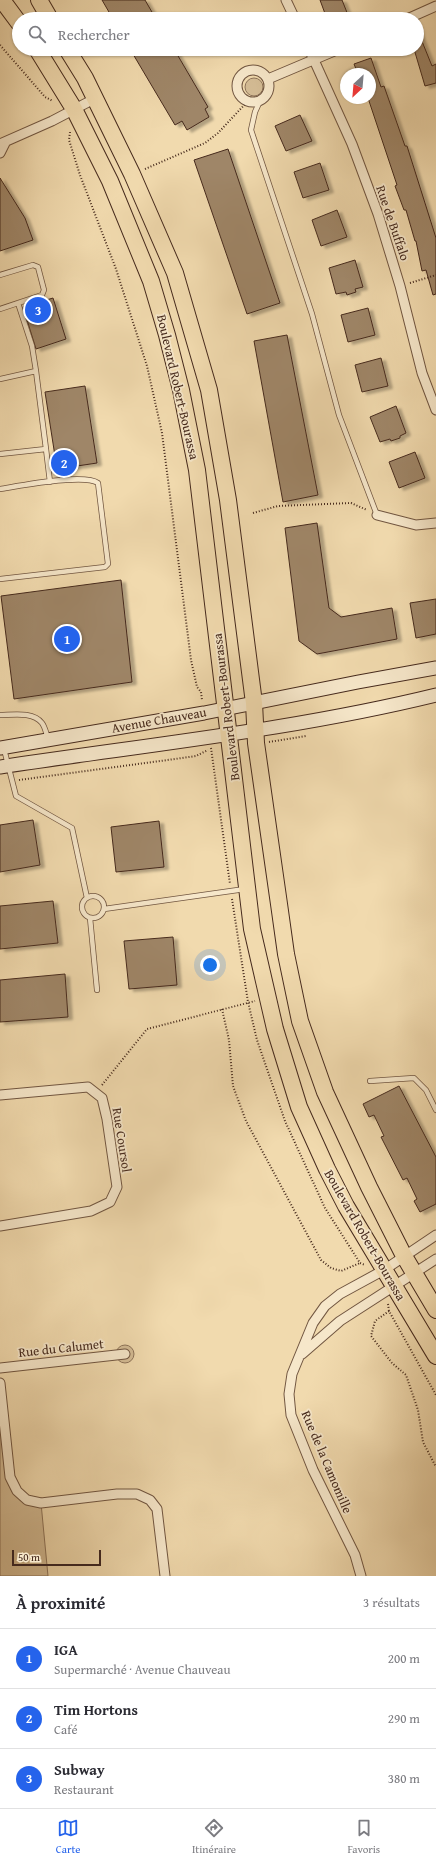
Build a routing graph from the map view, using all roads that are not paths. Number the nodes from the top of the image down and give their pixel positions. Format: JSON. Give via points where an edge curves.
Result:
{"nodes":[{"id":1,"x":2,"y":0,"type":"edge"},
{"id":2,"x":39,"y":0,"type":"edge"},
{"id":3,"x":286,"y":0,"type":"edge"},
{"id":4,"x":436,"y":6,"type":"edge"},
{"id":5,"x":46,"y":12,"type":"edge"},
{"id":6,"x":292,"y":12,"type":"edge"},
{"id":7,"x":423,"y":12,"type":"edge"},
{"id":8,"x":12,"y":14,"type":"edge"},
{"id":9,"x":41,"y":56,"type":"edge"},
{"id":10,"x":72,"y":56,"type":"edge"},
{"id":11,"x":312,"y":56,"type":"edge"},
{"id":12,"x":323,"y":56,"type":"edge"},
{"id":13,"x":314,"y":60,"type":"junction"},
{"id":14,"x":268,"y":79,"type":"junction"},
{"id":15,"x":94,"y":99,"type":"junction"},
{"id":16,"x":260,"y":101,"type":"junction"},
{"id":17,"x":74,"y":109,"type":"junction"},
{"id":18,"x":3,"y":143,"type":"edge"},
{"id":19,"x":0,"y":153,"type":"edge"},
{"id":20,"x":0,"y":274,"type":"edge"},
{"id":21,"x":18,"y":303,"type":"junction"},
{"id":22,"x":0,"y":309,"type":"edge"},
{"id":23,"x":36,"y":371,"type":"junction"},
{"id":24,"x":0,"y":379,"type":"edge"},
{"id":25,"x":436,"y":410,"type":"edge"},
{"id":26,"x":46,"y":449,"type":"junction"},
{"id":27,"x":0,"y":454,"type":"edge"},
{"id":28,"x":50,"y":482,"type":"junction"},
{"id":29,"x":0,"y":489,"type":"edge"},
{"id":30,"x":377,"y":515,"type":"joint"},
{"id":31,"x":436,"y":523,"type":"edge"},
{"id":32,"x":0,"y":579,"type":"edge"},
{"id":33,"x":436,"y":668,"type":"edge"},
{"id":34,"x":436,"y":695,"type":"edge"},
{"id":35,"x":254,"y":703,"type":"junction"},
{"id":36,"x":225,"y":708,"type":"junction"},
{"id":37,"x":0,"y":715,"type":"edge"},
{"id":38,"x":255,"y":730,"type":"junction"},
{"id":39,"x":228,"y":735,"type":"junction"},
{"id":40,"x":48,"y":739,"type":"junction"},
{"id":41,"x":2,"y":747,"type":"edge"},
{"id":42,"x":4,"y":766,"type":"edge"},
{"id":43,"x":247,"y":888,"type":"junction"},
{"id":44,"x":87,"y":898,"type":"junction"},
{"id":45,"x":104,"y":909,"type":"junction"},
{"id":46,"x":90,"y":918,"type":"junction"},
{"id":47,"x":97,"y":990,"type":"dead end"},
{"id":48,"x":370,"y":1081,"type":"dead end"},
{"id":49,"x":0,"y":1095,"type":"edge"},
{"id":50,"x":436,"y":1110,"type":"edge"},
{"id":51,"x":0,"y":1226,"type":"edge"},
{"id":52,"x":436,"y":1235,"type":"edge"},
{"id":53,"x":404,"y":1256,"type":"junction"},
{"id":54,"x":436,"y":1259,"type":"edge"},
{"id":55,"x":384,"y":1270,"type":"junction"},
{"id":56,"x":414,"y":1273,"type":"junction"},
{"id":57,"x":391,"y":1294,"type":"junction"},
{"id":58,"x":436,"y":1310,"type":"edge"},
{"id":59,"x":126,"y":1354,"type":"dead end"},
{"id":60,"x":300,"y":1356,"type":"junction"},
{"id":61,"x":436,"y":1356,"type":"edge"},
{"id":62,"x":0,"y":1368,"type":"edge"},
{"id":63,"x":0,"y":1384,"type":"edge"},
{"id":64,"x":165,"y":1576,"type":"edge"},
{"id":65,"x":361,"y":1576,"type":"edge"}],
"edges":[{"from":1,"to":8,"type":"highway"},
{"from":2,"to":5,"type":"highway"},
{"from":3,"to":6,"type":"street"},
{"from":4,"to":7,"type":"street"},
{"from":9,"to":17,"type":"highway","name":"Boulevard Robert-Bourassa"},
{"from":10,"to":15,"type":"highway","name":"Boulevard Robert-Bourassa"},
{"from":11,"to":13,"type":"street","name":"Rue de Buffalo"},
{"from":12,"to":13,"type":"street"},
{"from":13,"to":14,"type":"street"},
{"from":13,"to":25,"type":"street","name":"Rue de Buffalo","via":[[352,144],[378,214],[400,286],[422,373]]},
{"from":14,"to":16,"type":"street","via":[[268,94]]},
{"from":14,"to":16,"type":"street","via":[[256,70],[242,74],[239,78],[237,88],[241,97],[247,102]]},
{"from":15,"to":17,"type":"street"},
{"from":15,"to":35,"type":"highway","name":"Boulevard Robert-Bourassa","via":[[132,174],[175,273],[209,390],[228,500]]},
{"from":16,"to":30,"type":"lane","via":[[251,130],[312,314],[339,415]]},
{"from":17,"to":18,"type":"street"},
{"from":17,"to":36,"type":"highway","name":"Boulevard Robert-Bourassa","via":[[110,181],[151,281],[181,390],[197,470]]},
{"from":18,"to":19,"type":"street"},
{"from":20,"to":21,"type":"lane","via":[[33,265],[38,267],[44,290],[42,295]]},
{"from":21,"to":22,"type":"lane"},
{"from":21,"to":23,"type":"lane","via":[[32,346]]},
{"from":23,"to":24,"type":"lane"},
{"from":23,"to":26,"type":"lane"},
{"from":26,"to":27,"type":"lane"},
{"from":26,"to":28,"type":"lane"},
{"from":28,"to":29,"type":"lane"},
{"from":28,"to":32,"type":"lane","via":[[67,479],[94,480],[98,484],[108,564],[105,567]]},
{"from":30,"to":31,"type":"street","via":[[416,525]]},
{"from":33,"to":35,"type":"main road","name":"Avenue Chauveau"},
{"from":34,"to":38,"type":"main road"},
{"from":35,"to":36,"type":"main road","name":"Avenue Chauveau"},
{"from":35,"to":38,"type":"highway","name":"Boulevard Robert-Bourassa"},
{"from":36,"to":39,"type":"highway","name":"Boulevard Robert-Bourassa"},
{"from":36,"to":40,"type":"main road","name":"Avenue Chauveau"},
{"from":37,"to":40,"type":"lane","via":[[25,715],[37,718],[42,723]]},
{"from":38,"to":39,"type":"main road"},
{"from":38,"to":53,"type":"highway","name":"Boulevard Robert-Bourassa","via":[[286,954],[300,1021],[325,1092]]},
{"from":39,"to":42,"type":"main road"},
{"from":39,"to":43,"type":"highway","name":"Boulevard Robert-Bourassa"},
{"from":40,"to":41,"type":"main road","name":"Avenue Chauveau"},
{"from":41,"to":42,"type":"lane"},
{"from":42,"to":44,"type":"lane","via":[[12,780],[16,796],[72,828]]},
{"from":43,"to":45,"type":"lane"},
{"from":43,"to":55,"type":"highway","name":"Boulevard Robert-Bourassa","via":[[252,929],[275,1029],[299,1107],[346,1206]]},
{"from":44,"to":45,"type":"lane","via":[[94,896],[100,899]]},
{"from":44,"to":46,"type":"lane","via":[[82,907],[84,914]]},
{"from":45,"to":46,"type":"lane","via":[[101,915]]},
{"from":46,"to":47,"type":"lane"},
{"from":48,"to":50,"type":"lane","via":[[414,1078],[426,1090]]},
{"from":49,"to":51,"type":"street","name":"Rue Coursol","via":[[88,1086],[102,1098],[117,1187],[110,1202],[91,1211]]},
{"from":52,"to":53,"type":"street","name":"Rue de la Camomille"},
{"from":53,"to":55,"type":"street","name":"Rue de la Camomille"},
{"from":53,"to":56,"type":"highway","name":"Boulevard Robert-Bourassa"},
{"from":54,"to":56,"type":"street","name":"Rue de la Camomille"},
{"from":55,"to":57,"type":"highway","name":"Boulevard Robert-Bourassa"},
{"from":55,"to":60,"type":"street","name":"Rue de la Camomille","via":[[340,1294],[325,1306],[313,1323]]},
{"from":56,"to":57,"type":"street","name":"Rue de la Camomille"},
{"from":56,"to":58,"type":"highway","name":"Boulevard Robert-Bourassa"},
{"from":57,"to":60,"type":"street","name":"Rue de la Camomille","via":[[340,1321]]},
{"from":57,"to":61,"type":"highway","name":"Boulevard Robert-Bourassa"},
{"from":59,"to":62,"type":"street","name":"Rue du Calumet"},
{"from":60,"to":65,"type":"street","name":"Rue de la Camomille","via":[[292,1374],[289,1394],[292,1416],[313,1470],[354,1555]]},
{"from":63,"to":64,"type":"street","via":[[10,1477],[17,1492],[27,1500],[40,1503],[117,1494],[137,1494],[150,1500],[157,1509]]}]}
